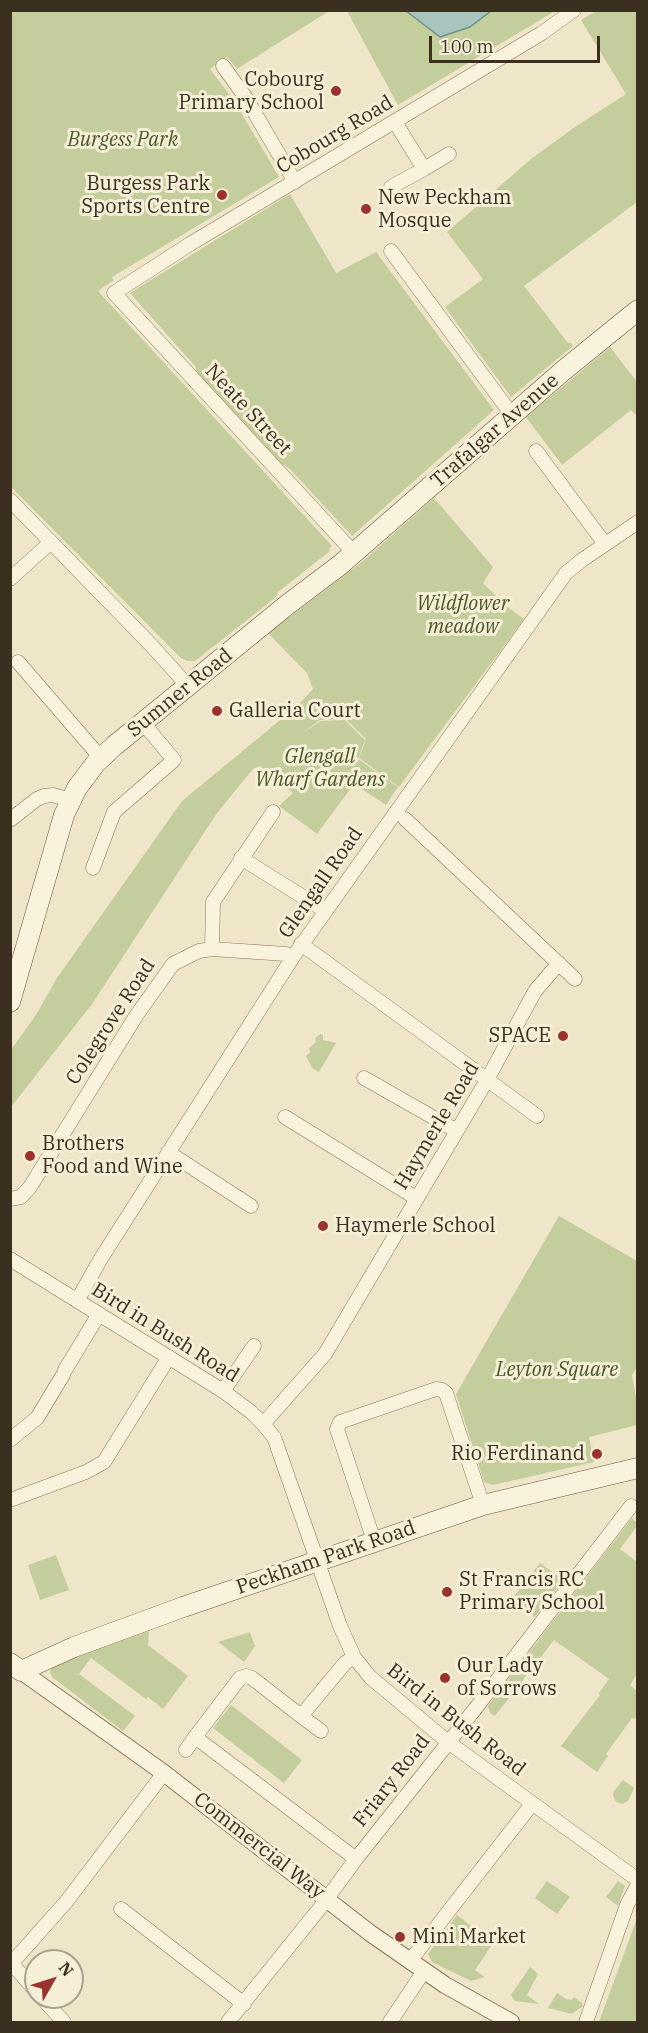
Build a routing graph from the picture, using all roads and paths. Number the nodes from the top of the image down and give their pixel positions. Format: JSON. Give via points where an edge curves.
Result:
{"nodes":[{"id":1,"x":574,"y":10,"type":"edge"},
{"id":2,"x":223,"y":66,"type":"dead end"},
{"id":3,"x":395,"y":122,"type":"junction"},
{"id":4,"x":449,"y":153,"type":"dead end"},
{"id":5,"x":423,"y":169,"type":"junction"},
{"id":6,"x":295,"y":182,"type":"junction"},
{"id":7,"x":391,"y":187,"type":"dead end"},
{"id":8,"x":391,"y":251,"type":"dead end"},
{"id":9,"x":114,"y":293,"type":"joint"},
{"id":10,"x":638,"y":310,"type":"edge"},
{"id":11,"x":512,"y":415,"type":"junction"},
{"id":12,"x":536,"y":451,"type":"dead end"},
{"id":13,"x":10,"y":500,"type":"edge"},
{"id":14,"x":638,"y":522,"type":"edge"},
{"id":15,"x":51,"y":542,"type":"junction"},
{"id":16,"x":604,"y":544,"type":"junction"},
{"id":17,"x":354,"y":553,"type":"junction"},
{"id":18,"x":10,"y":579,"type":"edge"},
{"id":19,"x":18,"y":662,"type":"dead end"},
{"id":20,"x":188,"y":686,"type":"junction"},
{"id":21,"x":143,"y":723,"type":"junction"},
{"id":22,"x":101,"y":758,"type":"junction"},
{"id":23,"x":70,"y":800,"type":"junction"},
{"id":24,"x":273,"y":812,"type":"dead end"},
{"id":25,"x":405,"y":819,"type":"dead end"},
{"id":26,"x":10,"y":820,"type":"edge"},
{"id":27,"x":241,"y":858,"type":"junction"},
{"id":28,"x":93,"y":868,"type":"dead end"},
{"id":29,"x":324,"y":910,"type":"junction"},
{"id":30,"x":302,"y":944,"type":"junction"},
{"id":31,"x":212,"y":949,"type":"junction"},
{"id":32,"x":293,"y":957,"type":"junction"},
{"id":33,"x":559,"y":963,"type":"junction"},
{"id":34,"x":574,"y":979,"type":"dead end"},
{"id":35,"x":10,"y":1002,"type":"edge"},
{"id":36,"x":363,"y":1078,"type":"dead end"},
{"id":37,"x":487,"y":1080,"type":"junction"},
{"id":38,"x":537,"y":1116,"type":"dead end"},
{"id":39,"x":285,"y":1117,"type":"dead end"},
{"id":40,"x":457,"y":1131,"type":"junction"},
{"id":41,"x":168,"y":1152,"type":"junction"},
{"id":42,"x":416,"y":1198,"type":"junction"},
{"id":43,"x":10,"y":1199,"type":"edge"},
{"id":44,"x":251,"y":1206,"type":"dead end"},
{"id":45,"x":10,"y":1259,"type":"edge"},
{"id":46,"x":76,"y":1301,"type":"junction"},
{"id":47,"x":99,"y":1314,"type":"junction"},
{"id":48,"x":254,"y":1346,"type":"dead end"},
{"id":49,"x":169,"y":1357,"type":"junction"},
{"id":50,"x":223,"y":1391,"type":"junction"},
{"id":51,"x":263,"y":1424,"type":"junction"},
{"id":52,"x":10,"y":1440,"type":"edge"},
{"id":53,"x":638,"y":1467,"type":"edge"},
{"id":54,"x":11,"y":1499,"type":"edge"},
{"id":55,"x":483,"y":1505,"type":"junction"},
{"id":56,"x":631,"y":1506,"type":"dead end"},
{"id":57,"x":374,"y":1541,"type":"junction"},
{"id":58,"x":316,"y":1561,"type":"junction"},
{"id":59,"x":354,"y":1658,"type":"junction"},
{"id":60,"x":14,"y":1670,"type":"edge"},
{"id":61,"x":302,"y":1716,"type":"junction"},
{"id":62,"x":321,"y":1731,"type":"dead end"},
{"id":63,"x":195,"y":1737,"type":"junction"},
{"id":64,"x":448,"y":1742,"type":"junction"},
{"id":65,"x":186,"y":1750,"type":"dead end"},
{"id":66,"x":164,"y":1773,"type":"junction"},
{"id":67,"x":532,"y":1804,"type":"junction"},
{"id":68,"x":356,"y":1859,"type":"junction"},
{"id":69,"x":638,"y":1882,"type":"edge"},
{"id":70,"x":326,"y":1899,"type":"junction"},
{"id":71,"x":122,"y":1909,"type":"dead end"},
{"id":72,"x":410,"y":1961,"type":"junction"},
{"id":73,"x":11,"y":1965,"type":"edge"},
{"id":74,"x":424,"y":1971,"type":"junction"},
{"id":75,"x":24,"y":1979,"type":"edge"},
{"id":76,"x":244,"y":2004,"type":"junction"},
{"id":77,"x":52,"y":2009,"type":"edge"},
{"id":78,"x":64,"y":2022,"type":"edge"},
{"id":79,"x":228,"y":2022,"type":"edge"},
{"id":80,"x":390,"y":2022,"type":"edge"},
{"id":81,"x":511,"y":2022,"type":"edge"},
{"id":82,"x":586,"y":2022,"type":"edge"}],
"edges":[{"from":1,"to":3,"type":"street","name":"Cobourg Road"},
{"from":2,"to":6,"type":"street"},
{"from":3,"to":5,"type":"street"},
{"from":3,"to":6,"type":"street","name":"Cobourg Road"},
{"from":4,"to":5,"type":"street"},
{"from":5,"to":7,"type":"street"},
{"from":6,"to":9,"type":"street","name":"Cobourg Road"},
{"from":8,"to":11,"type":"street"},
{"from":9,"to":17,"type":"street","name":"Neate Street"},
{"from":10,"to":11,"type":"main road","name":"Trafalgar Avenue"},
{"from":11,"to":17,"type":"main road","name":"Trafalgar Avenue"},
{"from":12,"to":16,"type":"street"},
{"from":13,"to":15,"type":"street"},
{"from":14,"to":16,"type":"street","name":"Glengall Road"},
{"from":15,"to":18,"type":"street"},
{"from":15,"to":20,"type":"street"},
{"from":16,"to":29,"type":"street","name":"Glengall Road","via":[[566,573]]},
{"from":17,"to":20,"type":"main road","name":"Sumner Road"},
{"from":19,"to":22,"type":"street"},
{"from":20,"to":21,"type":"main road","name":"Sumner Road"},
{"from":21,"to":22,"type":"main road","name":"Sumner Road"},
{"from":21,"to":28,"type":"street","via":[[174,760],[114,812]]},
{"from":22,"to":23,"type":"main road","name":"Sumner Road"},
{"from":23,"to":26,"type":"street","via":[[44,796]]},
{"from":23,"to":35,"type":"main road","name":"Sumner Road"},
{"from":24,"to":27,"type":"street"},
{"from":25,"to":33,"type":"street"},
{"from":27,"to":29,"type":"street"},
{"from":27,"to":31,"type":"street","via":[[213,902]]},
{"from":29,"to":30,"type":"street","name":"Glengall Road"},
{"from":30,"to":32,"type":"street","name":"Glengall Road"},
{"from":30,"to":37,"type":"street"},
{"from":31,"to":32,"type":"street","name":"Colegrove Road"},
{"from":31,"to":43,"type":"street","name":"Colegrove Road","via":[[172,964],[30,1187],[21,1197]]},
{"from":32,"to":41,"type":"street","name":"Glengall Road"},
{"from":33,"to":34,"type":"street"},
{"from":33,"to":37,"type":"street","name":"Haymerle Road","via":[[535,991]]},
{"from":36,"to":40,"type":"street"},
{"from":37,"to":38,"type":"street"},
{"from":37,"to":40,"type":"street","name":"Haymerle Road"},
{"from":39,"to":42,"type":"street"},
{"from":40,"to":42,"type":"street","name":"Haymerle Road"},
{"from":41,"to":44,"type":"street"},
{"from":41,"to":46,"type":"street","name":"Glengall Road"},
{"from":42,"to":51,"type":"street","name":"Haymerle Road","via":[[325,1354]]},
{"from":45,"to":46,"type":"street","name":"Bird in Bush Road"},
{"from":46,"to":47,"type":"street","name":"Bird in Bush Road"},
{"from":47,"to":49,"type":"street","name":"Bird in Bush Road"},
{"from":47,"to":52,"type":"street","via":[[37,1418]]},
{"from":48,"to":50,"type":"street"},
{"from":49,"to":50,"type":"street","name":"Bird in Bush Road"},
{"from":49,"to":54,"type":"street","via":[[104,1462]]},
{"from":50,"to":51,"type":"street","name":"Bird in Bush Road"},
{"from":51,"to":58,"type":"street","name":"Bird in Bush Road","via":[[274,1437]]},
{"from":53,"to":55,"type":"main road","name":"Peckham Park Road"},
{"from":55,"to":57,"type":"main road","name":"Peckham Park Road"},
{"from":55,"to":57,"type":"street","via":[[446,1393],[436,1389],[340,1422],[337,1429]]},
{"from":56,"to":64,"type":"street","name":"Friary Road"},
{"from":57,"to":58,"type":"main road","name":"Peckham Park Road"},
{"from":58,"to":59,"type":"street","name":"Bird in Bush Road"},
{"from":58,"to":60,"type":"main road","name":"Peckham Park Road"},
{"from":59,"to":61,"type":"street","via":[[345,1663]]},
{"from":59,"to":64,"type":"street","name":"Bird in Bush Road","via":[[370,1677]]},
{"from":60,"to":66,"type":"street","name":"Commercial Way"},
{"from":61,"to":62,"type":"street"},
{"from":61,"to":63,"type":"street","via":[[246,1676],[240,1678]]},
{"from":63,"to":65,"type":"street"},
{"from":63,"to":68,"type":"street"},
{"from":64,"to":67,"type":"street","name":"Bird in Bush Road"},
{"from":64,"to":68,"type":"street","name":"Friary Road"},
{"from":66,"to":70,"type":"street","name":"Commercial Way"},
{"from":66,"to":73,"type":"street","via":[[66,1902]]},
{"from":67,"to":69,"type":"street","name":"Bird in Bush Road"},
{"from":67,"to":72,"type":"street"},
{"from":68,"to":70,"type":"street","name":"Friary Road"},
{"from":69,"to":82,"type":"street"},
{"from":70,"to":72,"type":"street","name":"Commercial Way"},
{"from":70,"to":76,"type":"street","name":"Friary Road"},
{"from":71,"to":76,"type":"street"},
{"from":72,"to":74,"type":"street","name":"Commercial Way"},
{"from":73,"to":75,"type":"street"},
{"from":74,"to":80,"type":"street"},
{"from":74,"to":81,"type":"street","name":"Commercial Way"},
{"from":76,"to":79,"type":"street","name":"Friary Road"},
{"from":77,"to":78,"type":"street"}]}
